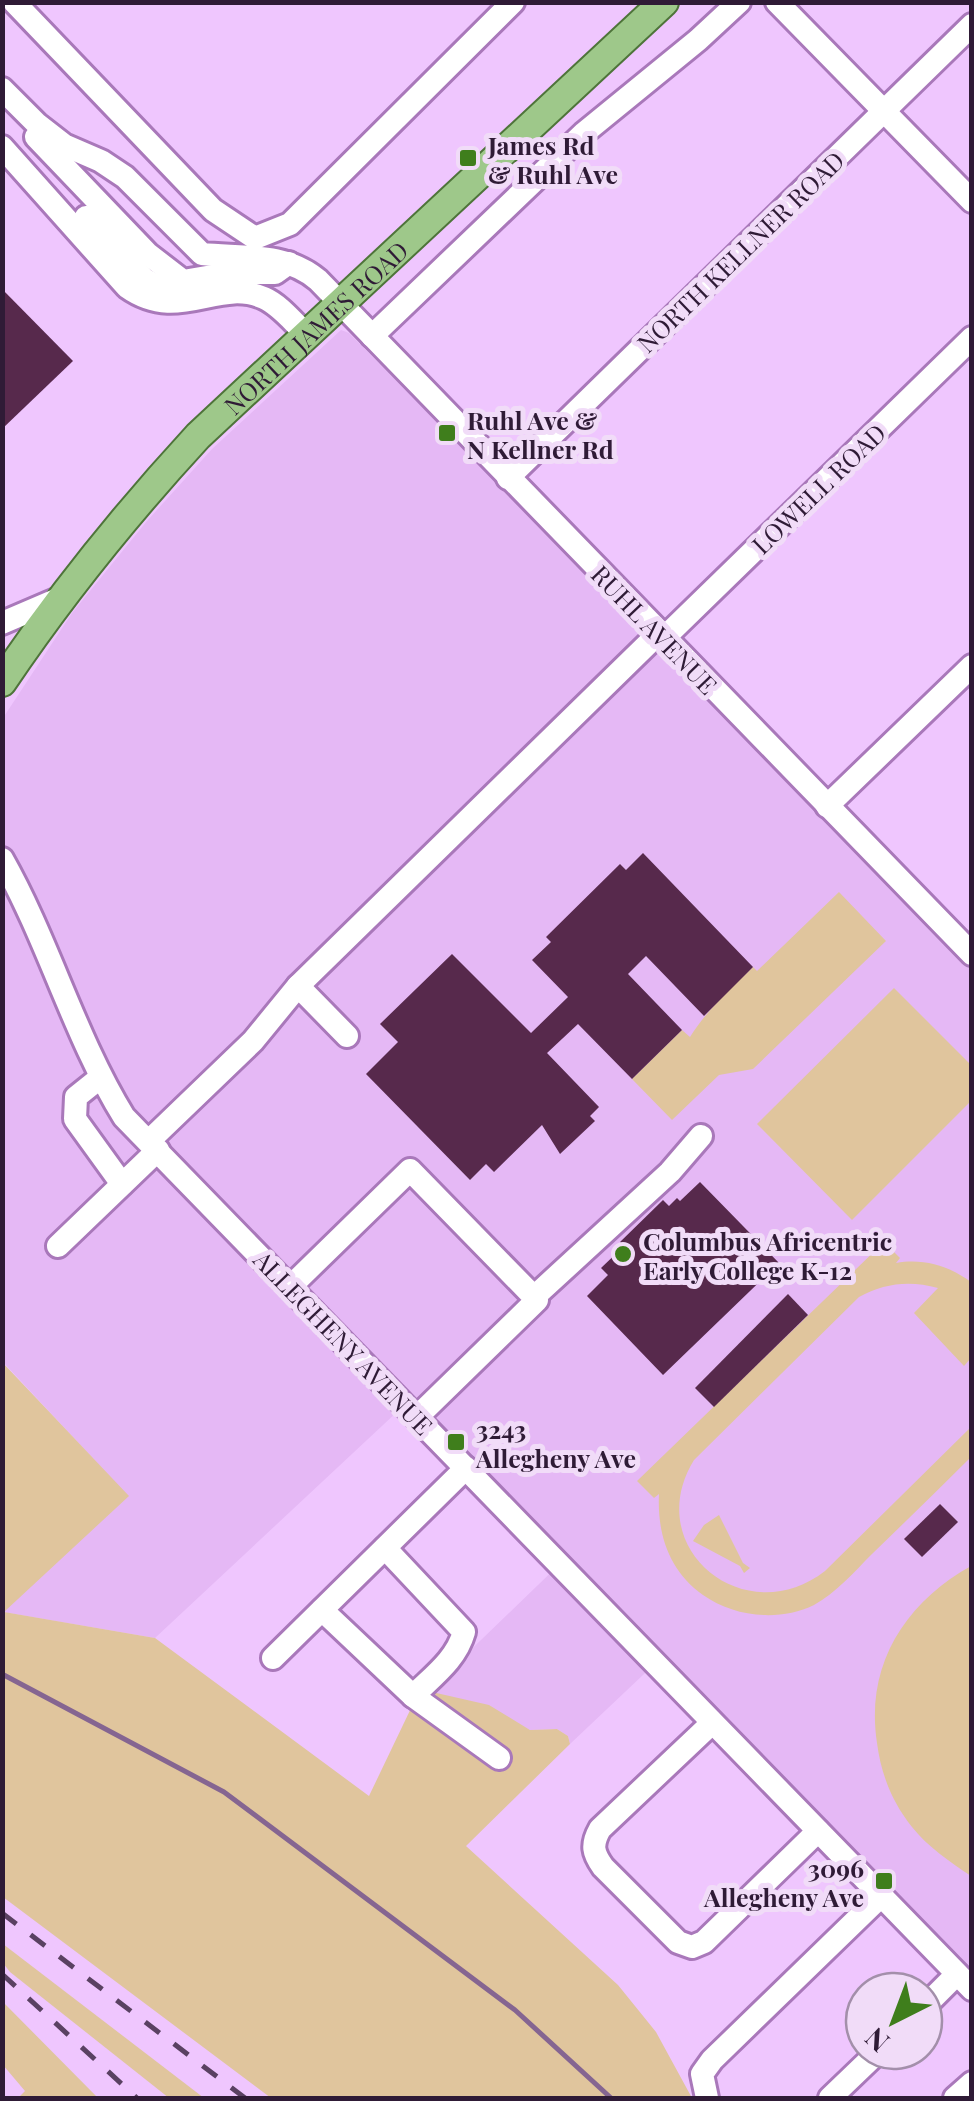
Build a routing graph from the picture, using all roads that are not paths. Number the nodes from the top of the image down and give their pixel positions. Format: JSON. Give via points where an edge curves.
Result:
{"nodes":[{"id":1,"x":14,"y":2,"type":"edge"},
{"id":2,"x":512,"y":2,"type":"edge"},
{"id":3,"x":664,"y":2,"type":"edge"},
{"id":4,"x":739,"y":2,"type":"edge"},
{"id":5,"x":777,"y":2,"type":"edge"},
{"id":6,"x":487,"y":11,"type":"edge"},
{"id":7,"x":972,"y":25,"type":"edge"},
{"id":8,"x":2,"y":89,"type":"edge"},
{"id":9,"x":2,"y":100,"type":"edge"},
{"id":10,"x":884,"y":110,"type":"junction"},
{"id":11,"x":2,"y":129,"type":"edge"},
{"id":12,"x":64,"y":145,"type":"junction"},
{"id":13,"x":2,"y":147,"type":"edge"},
{"id":14,"x":972,"y":201,"type":"edge"},
{"id":15,"x":289,"y":263,"type":"junction"},
{"id":16,"x":230,"y":273,"type":"junction"},
{"id":17,"x":183,"y":282,"type":"junction"},
{"id":18,"x":341,"y":301,"type":"junction"},
{"id":19,"x":306,"y":334,"type":"junction"},
{"id":20,"x":372,"y":336,"type":"junction"},
{"id":21,"x":972,"y":338,"type":"edge"},
{"id":22,"x":508,"y":478,"type":"junction"},
{"id":23,"x":65,"y":596,"type":"junction"},
{"id":24,"x":2,"y":623,"type":"edge"},
{"id":25,"x":661,"y":635,"type":"junction"},
{"id":26,"x":972,"y":666,"type":"edge"},
{"id":27,"x":2,"y":682,"type":"edge"},
{"id":28,"x":827,"y":806,"type":"junction"},
{"id":29,"x":2,"y":858,"type":"edge"},
{"id":30,"x":972,"y":954,"type":"edge"},
{"id":31,"x":298,"y":986,"type":"junction"},
{"id":32,"x":347,"y":1036,"type":"dead end"},
{"id":33,"x":102,"y":1076,"type":"junction"},
{"id":34,"x":701,"y":1136,"type":"dead end"},
{"id":35,"x":153,"y":1146,"type":"junction"},
{"id":36,"x":122,"y":1184,"type":"junction"},
{"id":37,"x":58,"y":1246,"type":"dead end"},
{"id":38,"x":292,"y":1286,"type":"junction"},
{"id":39,"x":534,"y":1297,"type":"junction"},
{"id":40,"x":417,"y":1418,"type":"junction"},
{"id":41,"x":466,"y":1468,"type":"junction"},
{"id":42,"x":385,"y":1548,"type":"junction"},
{"id":43,"x":322,"y":1610,"type":"junction"},
{"id":44,"x":273,"y":1658,"type":"dead end"},
{"id":45,"x":413,"y":1696,"type":"junction"},
{"id":46,"x":712,"y":1723,"type":"junction"},
{"id":47,"x":498,"y":1758,"type":"dead end"},
{"id":48,"x":818,"y":1831,"type":"junction"},
{"id":49,"x":881,"y":1896,"type":"junction"},
{"id":50,"x":964,"y":1981,"type":"edge"},
{"id":51,"x":858,"y":2071,"type":"edge"},
{"id":52,"x":972,"y":2083,"type":"edge"},
{"id":53,"x":707,"y":2098,"type":"edge"},
{"id":54,"x":830,"y":2098,"type":"edge"},
{"id":55,"x":955,"y":2098,"type":"edge"}],
"edges":[{"from":1,"to":6,"type":"street","via":[[213,210],[255,238],[290,224]]},
{"from":2,"to":6,"type":"street"},
{"from":3,"to":18,"type":"main road","name":"NORTH JAMES ROAD"},
{"from":4,"to":20,"type":"street","via":[[584,132]]},
{"from":5,"to":10,"type":"street"},
{"from":7,"to":10,"type":"street","name":"NORTH KELLNER ROAD"},
{"from":8,"to":12,"type":"street"},
{"from":9,"to":17,"type":"street","via":[[130,236]]},
{"from":10,"to":14,"type":"street"},
{"from":10,"to":22,"type":"street","name":"NORTH KELLNER ROAD"},
{"from":11,"to":17,"type":"street","via":[[144,279],[154,285]]},
{"from":12,"to":15,"type":"street","via":[[125,177],[202,254]]},
{"from":12,"to":16,"type":"street","via":[[98,169],[192,263]]},
{"from":13,"to":19,"type":"street","via":[[142,298],[159,304],[239,292],[260,296]]},
{"from":15,"to":16,"type":"street","via":[[275,272]]},
{"from":15,"to":18,"type":"street","name":"RUHL AVENUE"},
{"from":16,"to":17,"type":"street"},
{"from":18,"to":19,"type":"main road","name":"NORTH JAMES ROAD"},
{"from":18,"to":20,"type":"street","name":"RUHL AVENUE"},
{"from":19,"to":23,"type":"main road","name":"NORTH JAMES ROAD","via":[[162,475]]},
{"from":20,"to":22,"type":"street","name":"RUHL AVENUE"},
{"from":21,"to":25,"type":"street","name":"LOWELL ROAD"},
{"from":22,"to":25,"type":"street","name":"RUHL AVENUE"},
{"from":23,"to":24,"type":"street"},
{"from":23,"to":27,"type":"main road","name":"NORTH JAMES ROAD"},
{"from":25,"to":28,"type":"street","name":"RUHL AVENUE"},
{"from":25,"to":31,"type":"street","name":"LOWELL ROAD"},
{"from":26,"to":28,"type":"street"},
{"from":28,"to":30,"type":"street","name":"RUHL AVENUE"},
{"from":29,"to":33,"type":"street","name":"ALLEGHENY AVENUE"},
{"from":31,"to":32,"type":"street"},
{"from":31,"to":35,"type":"street","name":"LOWELL ROAD"},
{"from":33,"to":35,"type":"street","name":"ALLEGHENY AVENUE","via":[[124,1117]]},
{"from":33,"to":36,"type":"street","via":[[76,1097],[74,1112]]},
{"from":34,"to":39,"type":"street"},
{"from":35,"to":36,"type":"street","name":"LOWELL ROAD"},
{"from":35,"to":38,"type":"street","name":"ALLEGHENY AVENUE"},
{"from":36,"to":37,"type":"street","name":"LOWELL ROAD"},
{"from":38,"to":39,"type":"street","via":[[410,1170]]},
{"from":38,"to":40,"type":"street","name":"ALLEGHENY AVENUE"},
{"from":39,"to":40,"type":"street"},
{"from":40,"to":41,"type":"street","name":"ALLEGHENY AVENUE"},
{"from":41,"to":42,"type":"street"},
{"from":41,"to":46,"type":"street","name":"ALLEGHENY AVENUE"},
{"from":42,"to":43,"type":"street"},
{"from":42,"to":45,"type":"street","via":[[464,1632],[459,1650]]},
{"from":43,"to":44,"type":"street"},
{"from":43,"to":45,"type":"street"},
{"from":45,"to":47,"type":"street"},
{"from":46,"to":48,"type":"street","name":"ALLEGHENY AVENUE"},
{"from":46,"to":48,"type":"street","via":[[600,1830],[594,1854],[604,1867],[678,1942],[692,1947]]},
{"from":48,"to":49,"type":"street","name":"ALLEGHENY AVENUE"},
{"from":49,"to":50,"type":"street","name":"ALLEGHENY AVENUE"},
{"from":49,"to":53,"type":"street","via":[[712,2060],[702,2074]]},
{"from":51,"to":54,"type":"street"},
{"from":52,"to":55,"type":"street"}]}
